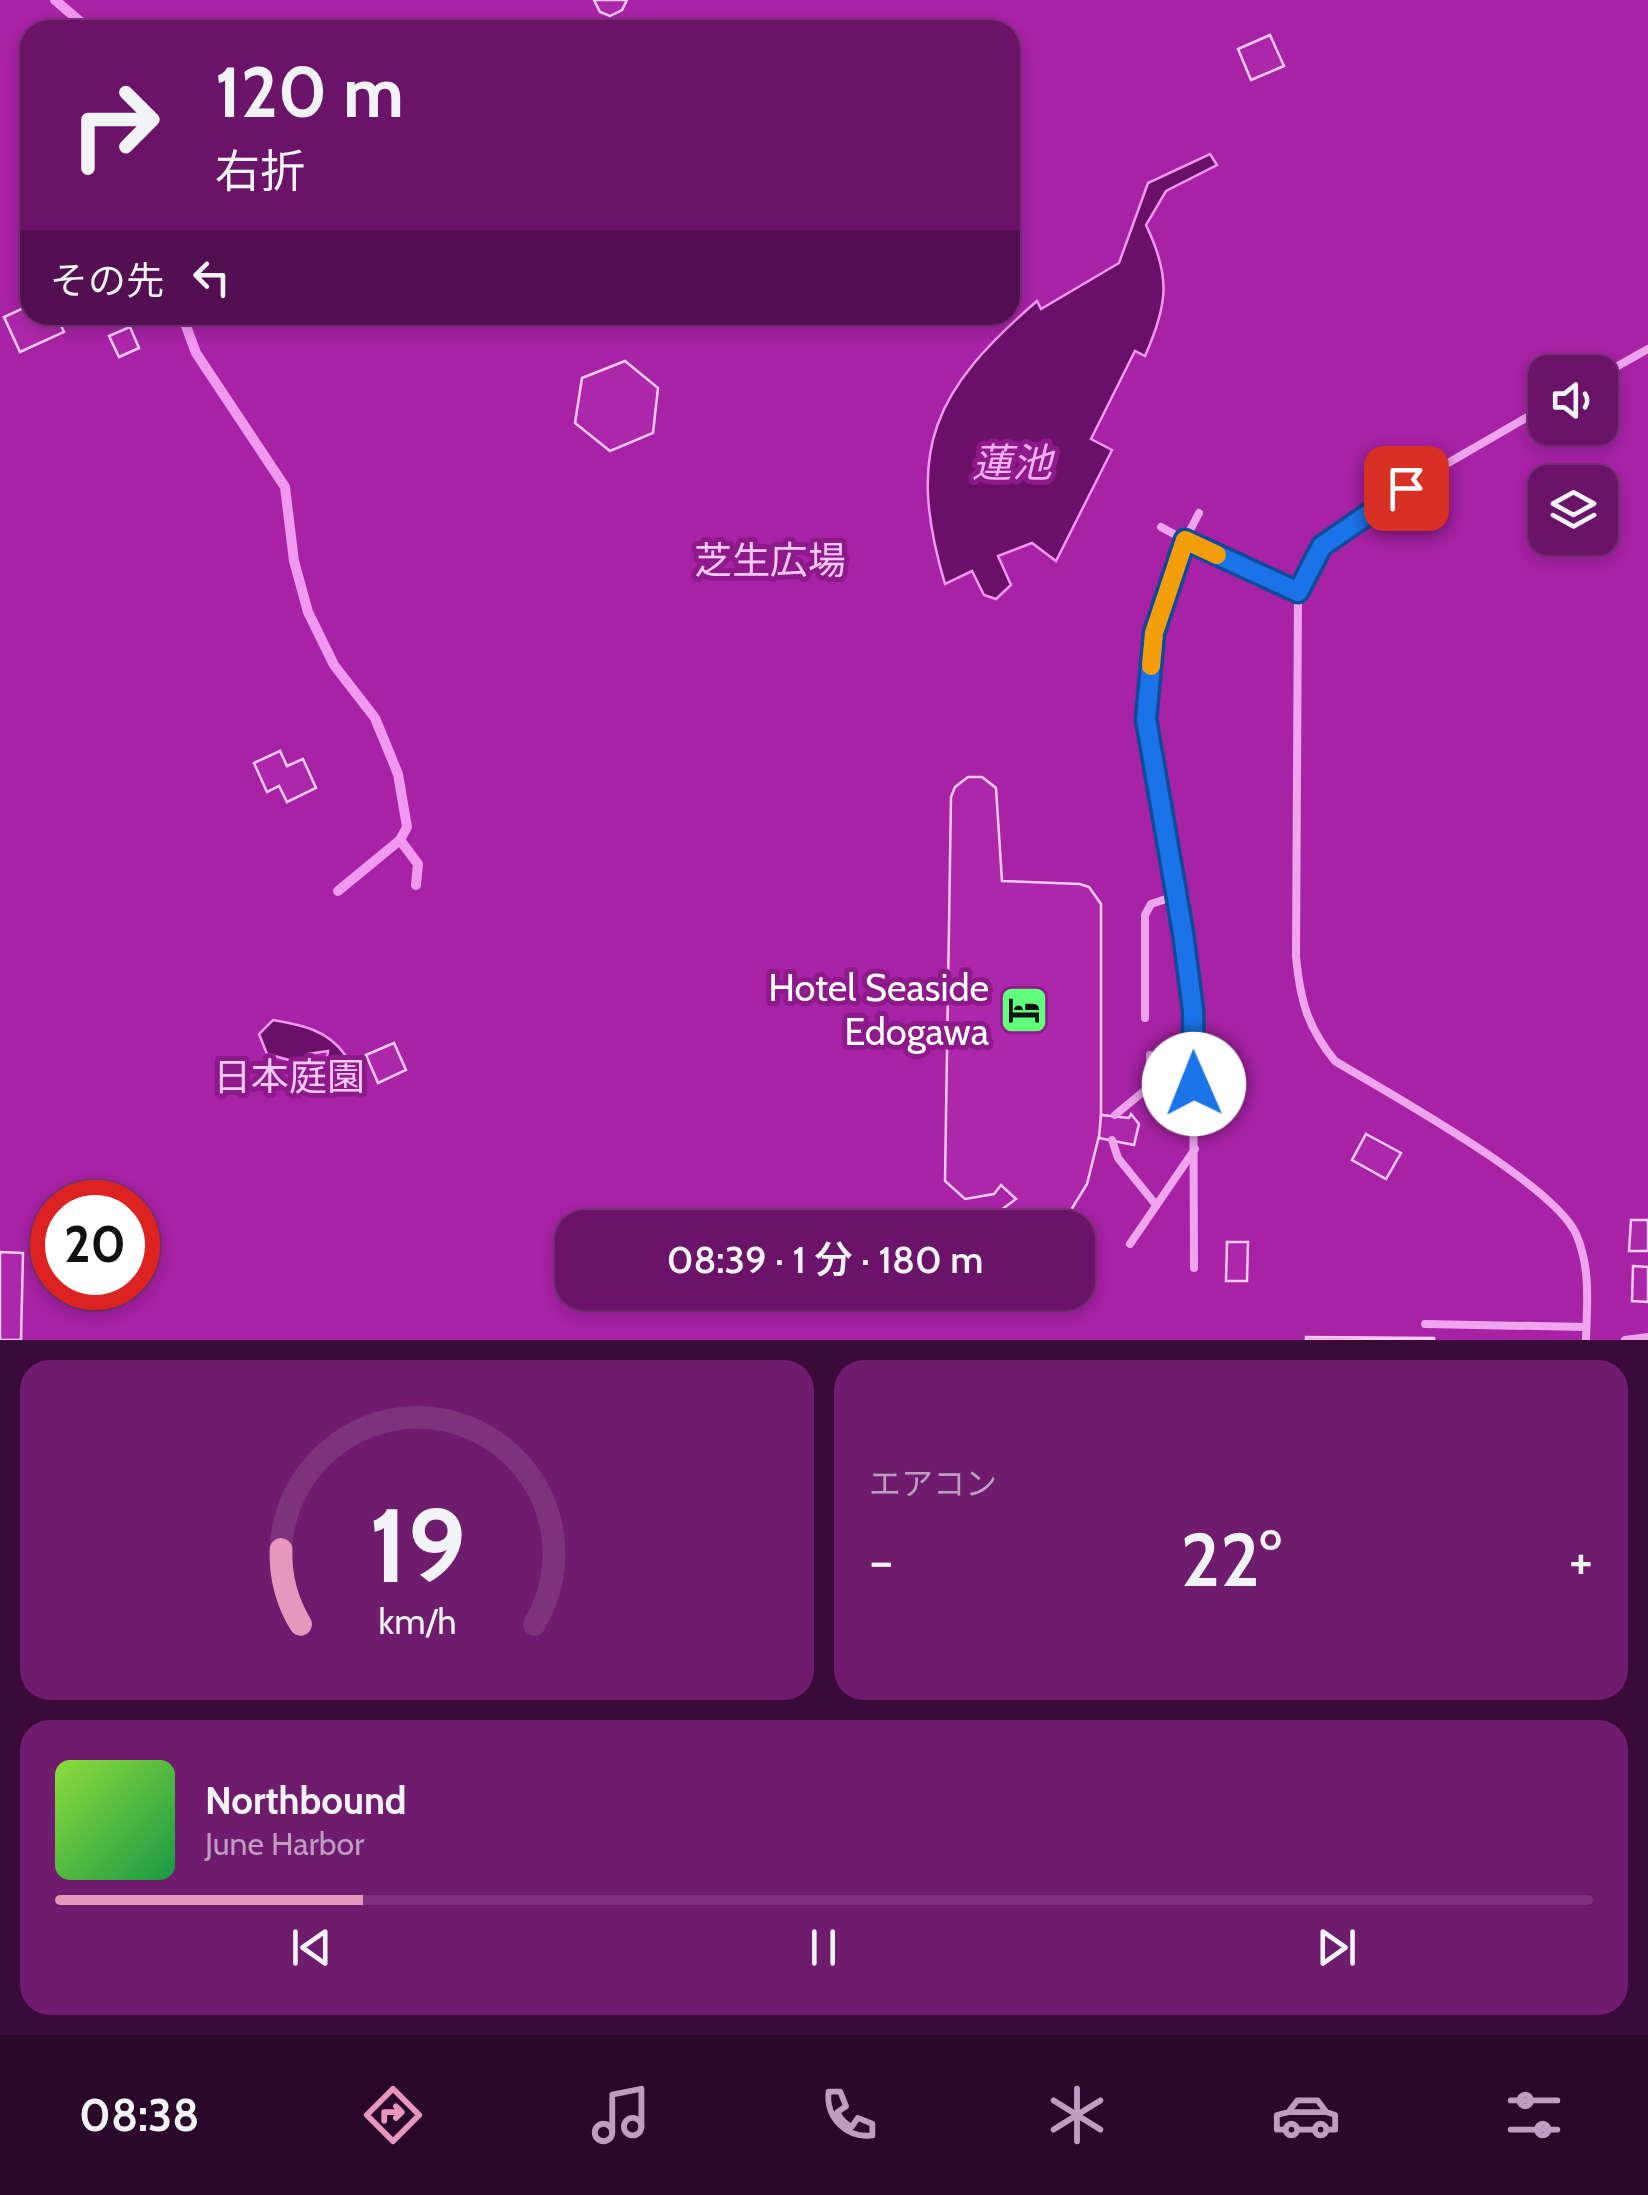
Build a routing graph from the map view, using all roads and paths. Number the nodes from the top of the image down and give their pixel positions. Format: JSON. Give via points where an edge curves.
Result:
{"nodes":[{"id":1,"x":1648,"y":349,"type":"edge"},
{"id":2,"x":1618,"y":366,"type":"edge"},
{"id":3,"x":1528,"y":417,"type":"edge"},
{"id":4,"x":1199,"y":513,"type":"dead end"},
{"id":5,"x":1161,"y":527,"type":"dead end"},
{"id":6,"x":1185,"y":540,"type":"junction"},
{"id":7,"x":1298,"y":592,"type":"junction"},
{"id":8,"x":1178,"y":895,"type":"junction"},
{"id":9,"x":1145,"y":1018,"type":"dead end"},
{"id":10,"x":1194,"y":1050,"type":"junction"},
{"id":11,"x":1150,"y":1055,"type":"dead end"},
{"id":12,"x":1150,"y":1085,"type":"junction"},
{"id":13,"x":1115,"y":1115,"type":"dead end"},
{"id":14,"x":1112,"y":1140,"type":"dead end"},
{"id":15,"x":1195,"y":1149,"type":"junction"},
{"id":16,"x":1156,"y":1205,"type":"junction"},
{"id":17,"x":1130,"y":1244,"type":"dead end"},
{"id":18,"x":1194,"y":1268,"type":"dead end"},
{"id":19,"x":1425,"y":1324,"type":"dead end"},
{"id":20,"x":1586,"y":1328,"type":"junction"},
{"id":21,"x":1648,"y":1337,"type":"edge"},
{"id":22,"x":1586,"y":1340,"type":"edge"},
{"id":23,"x":1624,"y":1340,"type":"edge"}],
"edges":[{"from":1,"to":2,"type":"lane"},
{"from":3,"to":7,"type":"lane","via":[[1379,502],[1322,546]]},
{"from":4,"to":6,"type":"lane"},
{"from":5,"to":6,"type":"lane"},
{"from":6,"to":7,"type":"lane"},
{"from":6,"to":8,"type":"lane","via":[[1154,633],[1146,719]]},
{"from":7,"to":20,"type":"lane","via":[[1300,1004],[1335,1061],[1529,1182],[1576,1232],[1588,1279]]},
{"from":8,"to":9,"type":"lane","via":[[1151,904],[1144,915]]},
{"from":8,"to":10,"type":"lane"},
{"from":10,"to":12,"type":"lane"},
{"from":10,"to":15,"type":"lane"},
{"from":11,"to":12,"type":"lane"},
{"from":12,"to":13,"type":"lane"},
{"from":14,"to":16,"type":"lane","via":[[1118,1158]]},
{"from":15,"to":16,"type":"lane"},
{"from":15,"to":18,"type":"lane"},
{"from":16,"to":17,"type":"lane"},
{"from":19,"to":20,"type":"lane"},
{"from":20,"to":22,"type":"lane"},
{"from":21,"to":23,"type":"lane"}]}
